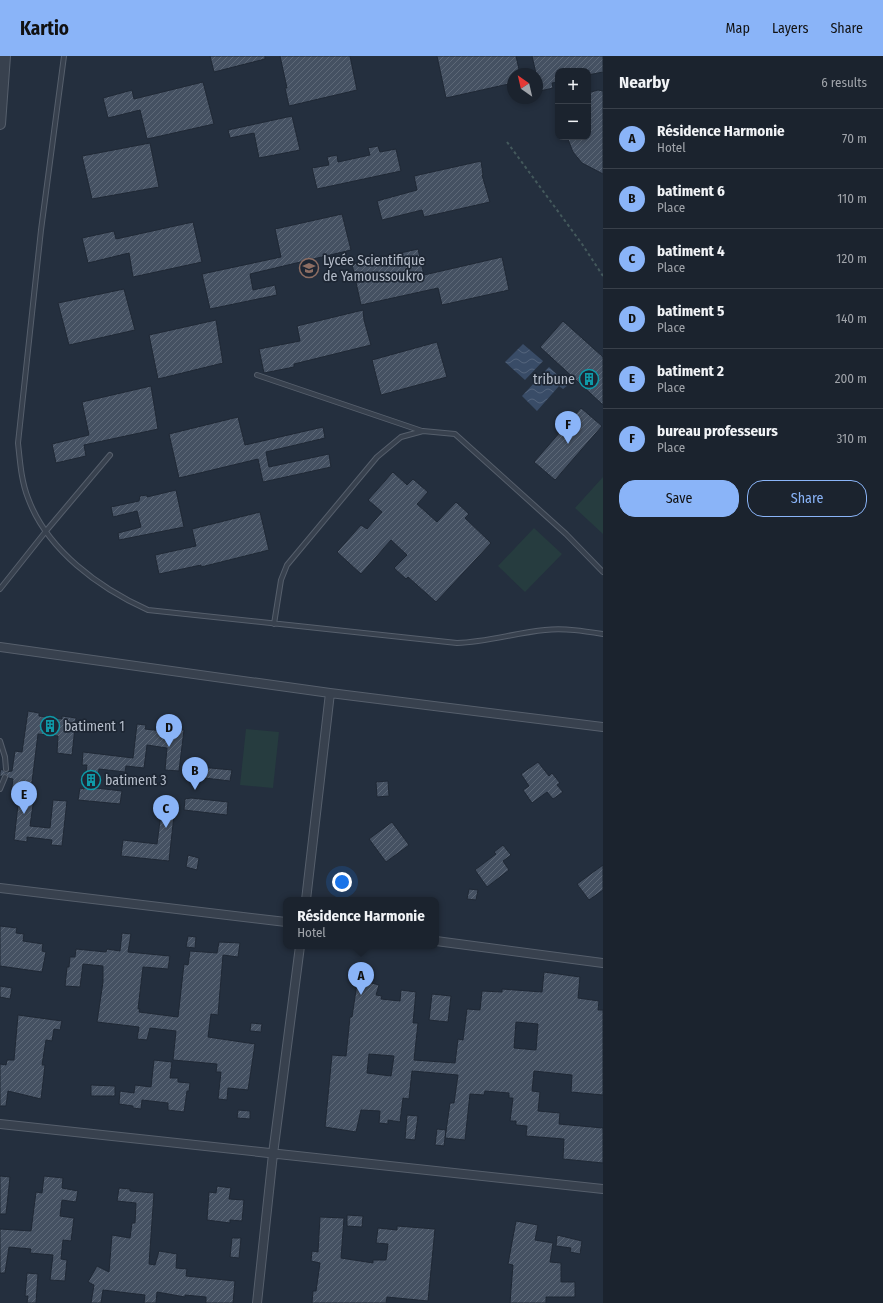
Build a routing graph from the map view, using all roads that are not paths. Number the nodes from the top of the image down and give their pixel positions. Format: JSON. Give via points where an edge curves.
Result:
{"nodes":[{"id":1,"x":5,"y":56,"type":"edge"},
{"id":2,"x":64,"y":56,"type":"edge"},
{"id":3,"x":0,"y":124,"type":"edge"},
{"id":4,"x":258,"y":375,"type":"dead end"},
{"id":5,"x":422,"y":431,"type":"junction"},
{"id":6,"x":110,"y":455,"type":"dead end"},
{"id":7,"x":46,"y":531,"type":"junction"},
{"id":8,"x":603,"y":572,"type":"edge"},
{"id":9,"x":0,"y":589,"type":"edge"},
{"id":10,"x":274,"y":624,"type":"junction"},
{"id":11,"x":603,"y":634,"type":"edge"},
{"id":12,"x":0,"y":647,"type":"edge"},
{"id":13,"x":330,"y":693,"type":"junction"},
{"id":14,"x":603,"y":727,"type":"edge"},
{"id":15,"x":0,"y":741,"type":"edge"},
{"id":16,"x":6,"y":769,"type":"dead end"},
{"id":17,"x":5,"y":777,"type":"dead end"},
{"id":18,"x":0,"y":790,"type":"edge"},
{"id":19,"x":0,"y":888,"type":"edge"},
{"id":20,"x":306,"y":897,"type":"edge"},
{"id":21,"x":283,"y":922,"type":"edge"},
{"id":22,"x":439,"y":941,"type":"edge"},
{"id":23,"x":300,"y":949,"type":"edge"},
{"id":24,"x":603,"y":963,"type":"edge"},
{"id":25,"x":0,"y":1124,"type":"edge"},
{"id":26,"x":274,"y":1154,"type":"junction"},
{"id":27,"x":603,"y":1189,"type":"edge"},
{"id":28,"x":257,"y":1303,"type":"edge"}],
"edges":[{"from":1,"to":3,"type":"street"},
{"from":2,"to":7,"type":"lane","via":[[40,230],[18,443],[27,497]]},
{"from":4,"to":5,"type":"lane"},
{"from":5,"to":8,"type":"lane","via":[[455,434],[566,534]]},
{"from":5,"to":10,"type":"lane","via":[[402,437],[377,457],[287,566],[281,580]]},
{"from":6,"to":7,"type":"lane"},
{"from":7,"to":9,"type":"lane"},
{"from":7,"to":10,"type":"lane","via":[[66,554],[99,584],[148,610]]},
{"from":10,"to":11,"type":"lane","via":[[457,643],[546,630],[569,629]]},
{"from":12,"to":13,"type":"street"},
{"from":13,"to":14,"type":"street"},
{"from":13,"to":20,"type":"street"},
{"from":15,"to":16,"type":"lane"},
{"from":17,"to":18,"type":"lane"},
{"from":19,"to":21,"type":"street"},
{"from":22,"to":24,"type":"street"},
{"from":23,"to":26,"type":"street"},
{"from":25,"to":26,"type":"street"},
{"from":26,"to":27,"type":"street"},
{"from":26,"to":28,"type":"street"}]}
